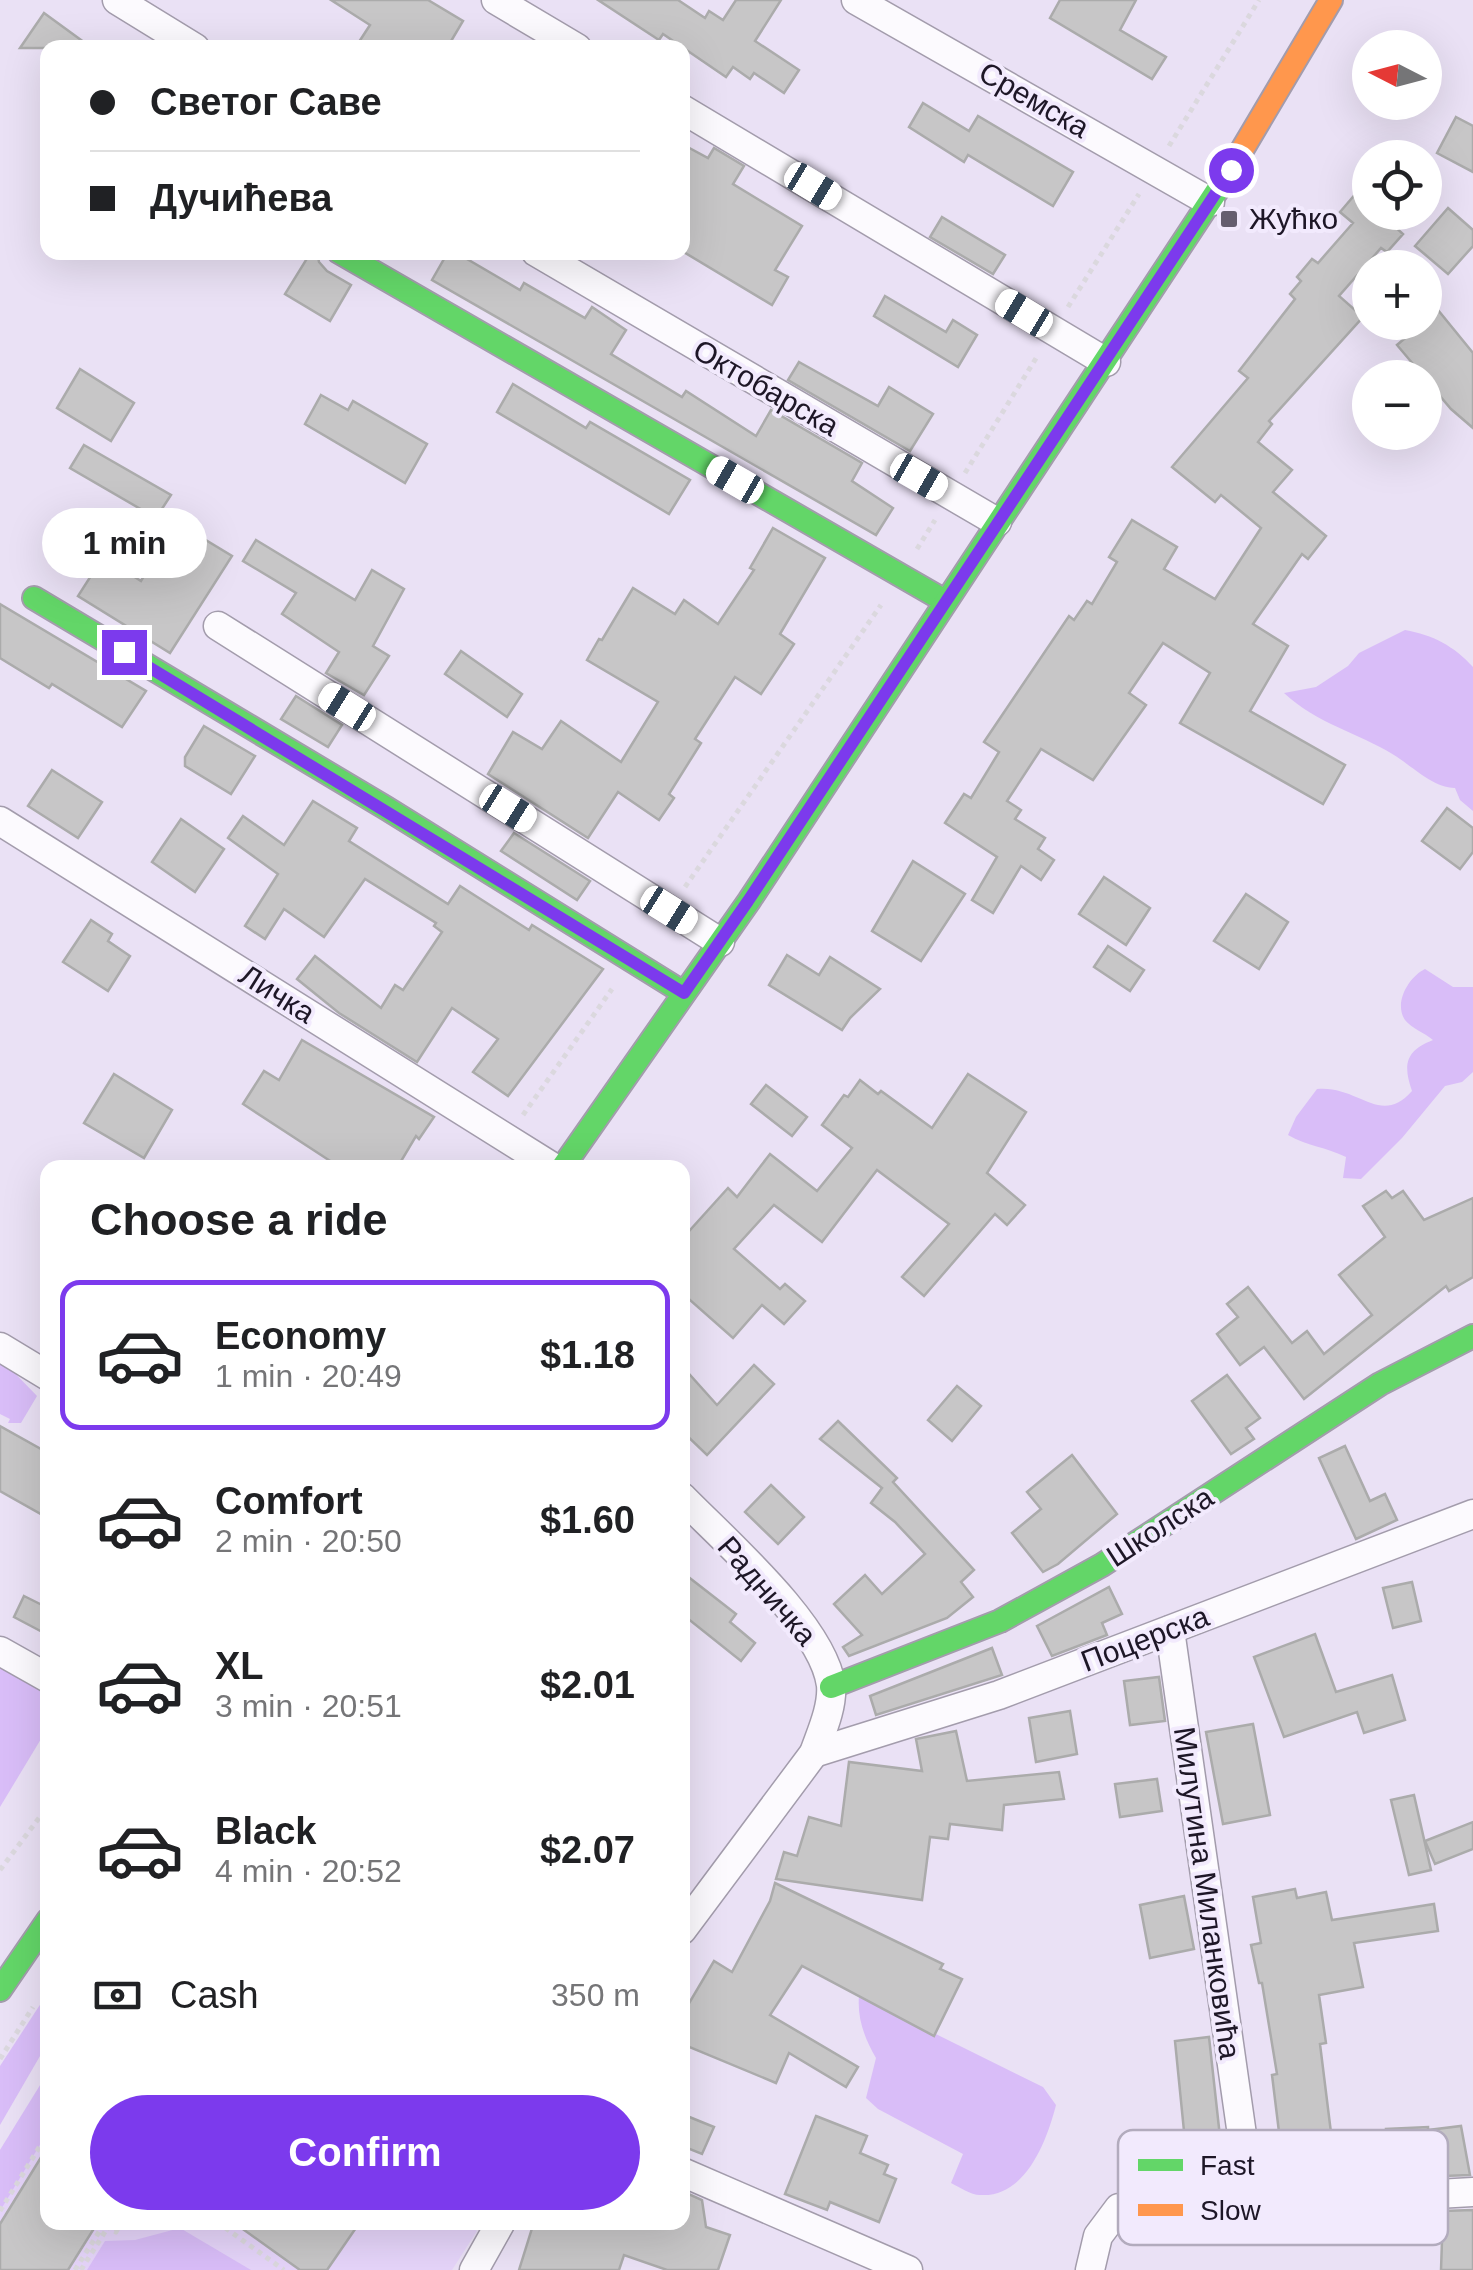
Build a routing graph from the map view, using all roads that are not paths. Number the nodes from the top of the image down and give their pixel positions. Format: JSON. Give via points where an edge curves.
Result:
{"nodes":[{"id":1,"x":117,"y":0,"type":"edge"},
{"id":2,"x":496,"y":0,"type":"edge"},
{"id":3,"x":856,"y":0,"type":"edge"},
{"id":4,"x":1331,"y":0,"type":"edge"},
{"id":5,"x":182,"y":40,"type":"edge"},
{"id":6,"x":564,"y":40,"type":"edge"},
{"id":7,"x":690,"y":114,"type":"edge"},
{"id":8,"x":1210,"y":202,"type":"junction"},
{"id":9,"x":353,"y":260,"type":"edge"},
{"id":10,"x":550,"y":260,"type":"edge"},
{"id":11,"x":1106,"y":362,"type":"junction"},
{"id":12,"x":996,"y":522,"type":"junction"},
{"id":13,"x":34,"y":598,"type":"dead end"},
{"id":14,"x":945,"y":600,"type":"junction"},
{"id":15,"x":218,"y":626,"type":"dead end"},
{"id":16,"x":0,"y":821,"type":"edge"},
{"id":17,"x":720,"y":942,"type":"junction"},
{"id":18,"x":684,"y":993,"type":"junction"},
{"id":19,"x":541,"y":1160,"type":"edge"},
{"id":20,"x":568,"y":1160,"type":"edge"},
{"id":21,"x":1473,"y":1336,"type":"edge"},
{"id":22,"x":0,"y":1347,"type":"edge"},
{"id":23,"x":40,"y":1371,"type":"edge"},
{"id":24,"x":690,"y":1505,"type":"edge"},
{"id":25,"x":1473,"y":1514,"type":"edge"},
{"id":26,"x":1170,"y":1630,"type":"junction"},
{"id":27,"x":0,"y":1652,"type":"edge"},
{"id":28,"x":40,"y":1674,"type":"edge"},
{"id":29,"x":831,"y":1687,"type":"junction"},
{"id":30,"x":814,"y":1753,"type":"junction"},
{"id":31,"x":690,"y":1919,"type":"edge"},
{"id":32,"x":40,"y":1932,"type":"edge"},
{"id":33,"x":0,"y":1990,"type":"edge"},
{"id":34,"x":1241,"y":2130,"type":"edge"},
{"id":35,"x":690,"y":2175,"type":"edge"},
{"id":36,"x":1473,"y":2192,"type":"edge"},
{"id":37,"x":1448,"y":2194,"type":"edge"},
{"id":38,"x":1118,"y":2209,"type":"edge"},
{"id":39,"x":497,"y":2230,"type":"edge"},
{"id":40,"x":474,"y":2270,"type":"edge"},
{"id":41,"x":908,"y":2270,"type":"edge"},
{"id":42,"x":1090,"y":2270,"type":"edge"}],
"edges":[{"from":1,"to":5,"type":"street"},
{"from":2,"to":6,"type":"street"},
{"from":3,"to":8,"type":"street","name":"Сремска"},
{"from":4,"to":8,"type":"street"},
{"from":7,"to":11,"type":"street"},
{"from":8,"to":11,"type":"street"},
{"from":9,"to":14,"type":"street"},
{"from":10,"to":12,"type":"street","name":"Октобарска"},
{"from":11,"to":12,"type":"street"},
{"from":12,"to":14,"type":"street"},
{"from":13,"to":18,"type":"street"},
{"from":14,"to":17,"type":"street"},
{"from":15,"to":17,"type":"street"},
{"from":16,"to":19,"type":"street","name":"Личка"},
{"from":17,"to":18,"type":"street"},
{"from":18,"to":20,"type":"street"},
{"from":21,"to":29,"type":"street","name":"Школска","via":[[1380,1384],[1102,1565],[1000,1622]]},
{"from":22,"to":23,"type":"street"},
{"from":24,"to":29,"type":"street","name":"Радничка","via":[[817,1644]]},
{"from":25,"to":26,"type":"street","name":"Поцерска"},
{"from":26,"to":30,"type":"street","name":"Поцерска","via":[[999,1695]]},
{"from":26,"to":34,"type":"street","name":"Милутина Миланковића"},
{"from":27,"to":28,"type":"street"},
{"from":29,"to":30,"type":"street"},
{"from":30,"to":31,"type":"street"},
{"from":32,"to":33,"type":"street"},
{"from":35,"to":41,"type":"street"},
{"from":36,"to":37,"type":"street"},
{"from":38,"to":42,"type":"street","via":[[1098,2236]]},
{"from":39,"to":40,"type":"street"}]}
